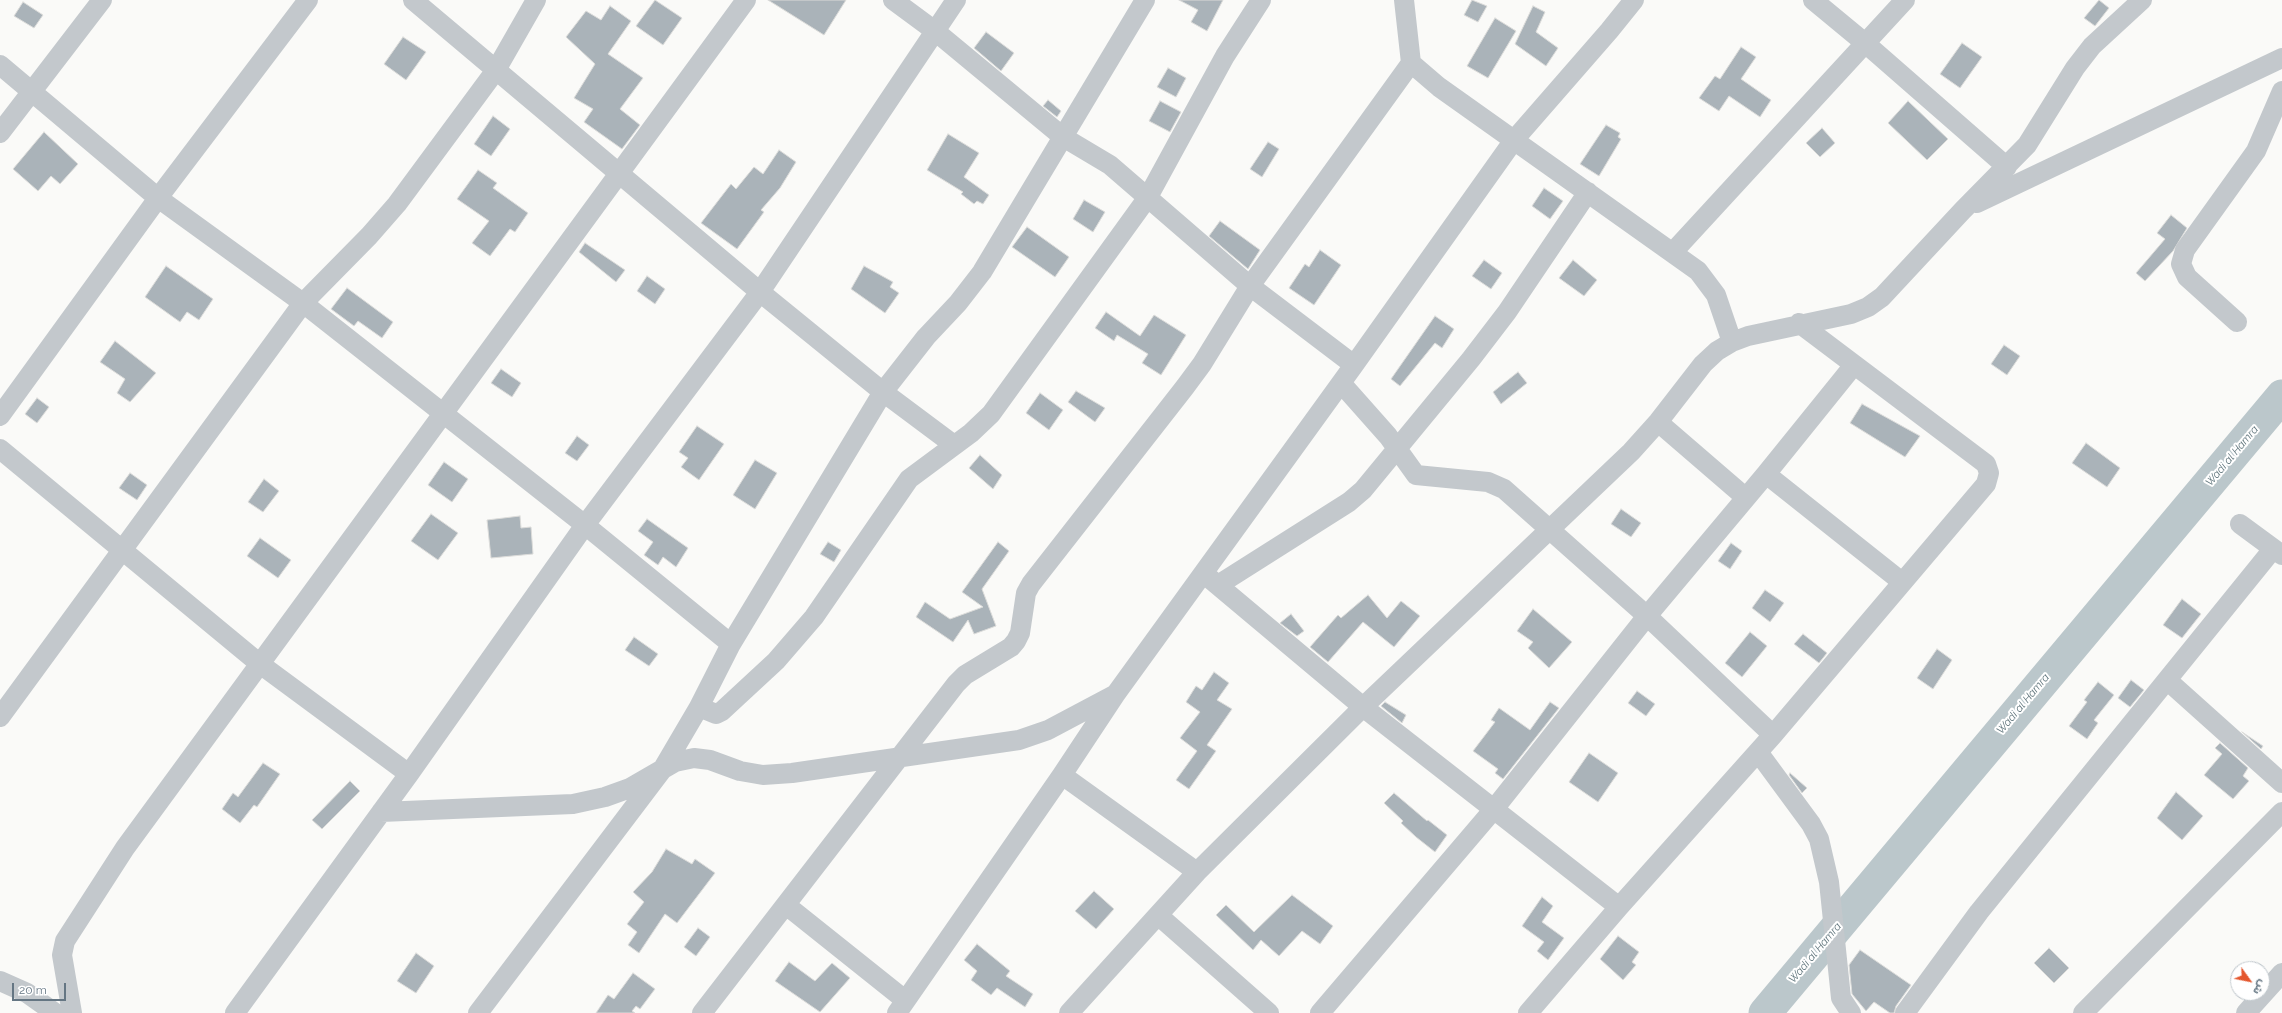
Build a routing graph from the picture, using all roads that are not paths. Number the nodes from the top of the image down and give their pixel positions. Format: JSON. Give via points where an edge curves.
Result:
{"nodes":[{"id":1,"x":102,"y":0,"type":"edge"},
{"id":2,"x":308,"y":0,"type":"edge"},
{"id":3,"x":413,"y":0,"type":"edge"},
{"id":4,"x":536,"y":0,"type":"edge"},
{"id":5,"x":746,"y":0,"type":"edge"},
{"id":6,"x":893,"y":0,"type":"edge"},
{"id":7,"x":956,"y":0,"type":"edge"},
{"id":8,"x":1145,"y":0,"type":"edge"},
{"id":9,"x":1261,"y":0,"type":"edge"},
{"id":10,"x":1404,"y":0,"type":"edge"},
{"id":11,"x":1634,"y":0,"type":"edge"},
{"id":12,"x":1813,"y":0,"type":"edge"},
{"id":13,"x":1905,"y":0,"type":"edge"},
{"id":14,"x":2142,"y":0,"type":"edge"},
{"id":15,"x":935,"y":31,"type":"junction"},
{"id":16,"x":1866,"y":43,"type":"junction"},
{"id":17,"x":2282,"y":58,"type":"edge"},
{"id":18,"x":1411,"y":63,"type":"junction"},
{"id":19,"x":0,"y":65,"type":"edge"},
{"id":20,"x":496,"y":70,"type":"junction"},
{"id":21,"x":32,"y":91,"type":"junction"},
{"id":22,"x":2282,"y":91,"type":"edge"},
{"id":23,"x":0,"y":133,"type":"edge"},
{"id":24,"x":1063,"y":137,"type":"junction"},
{"id":25,"x":1514,"y":140,"type":"junction"},
{"id":26,"x":2007,"y":167,"type":"junction"},
{"id":27,"x":618,"y":174,"type":"junction"},
{"id":28,"x":1588,"y":192,"type":"junction"},
{"id":29,"x":1148,"y":197,"type":"junction"},
{"id":30,"x":158,"y":198,"type":"junction"},
{"id":31,"x":1963,"y":210,"type":"junction"},
{"id":32,"x":1672,"y":252,"type":"junction"},
{"id":33,"x":1250,"y":286,"type":"junction"},
{"id":34,"x":760,"y":292,"type":"junction"},
{"id":35,"x":303,"y":303,"type":"junction"},
{"id":36,"x":2236,"y":322,"type":"dead end"},
{"id":37,"x":1799,"y":323,"type":"junction"},
{"id":38,"x":1732,"y":342,"type":"junction"},
{"id":39,"x":1354,"y":365,"type":"junction"},
{"id":40,"x":1854,"y":365,"type":"junction"},
{"id":41,"x":1341,"y":383,"type":"junction"},
{"id":42,"x":883,"y":392,"type":"junction"},
{"id":43,"x":443,"y":414,"type":"junction"},
{"id":44,"x":0,"y":416,"type":"edge"},
{"id":45,"x":1658,"y":422,"type":"junction"},
{"id":46,"x":954,"y":445,"type":"junction"},
{"id":47,"x":1396,"y":448,"type":"junction"},
{"id":48,"x":0,"y":449,"type":"edge"},
{"id":49,"x":1766,"y":474,"type":"junction"},
{"id":50,"x":1745,"y":497,"type":"junction"},
{"id":51,"x":2240,"y":524,"type":"dead end"},
{"id":52,"x":585,"y":525,"type":"junction"},
{"id":53,"x":1550,"y":530,"type":"junction"},
{"id":54,"x":122,"y":551,"type":"junction"},
{"id":55,"x":2278,"y":552,"type":"edge"},
{"id":56,"x":1211,"y":579,"type":"junction"},
{"id":57,"x":1902,"y":582,"type":"junction"},
{"id":58,"x":1647,"y":616,"type":"junction"},
{"id":59,"x":731,"y":644,"type":"junction"},
{"id":60,"x":260,"y":664,"type":"junction"},
{"id":61,"x":2167,"y":680,"type":"junction"},
{"id":62,"x":1115,"y":695,"type":"junction"},
{"id":63,"x":699,"y":707,"type":"junction"},
{"id":64,"x":1363,"y":708,"type":"junction"},
{"id":65,"x":0,"y":717,"type":"edge"},
{"id":66,"x":1773,"y":735,"type":"junction"},
{"id":67,"x":1758,"y":752,"type":"junction"},
{"id":68,"x":899,"y":758,"type":"junction"},
{"id":69,"x":662,"y":770,"type":"junction"},
{"id":70,"x":409,"y":774,"type":"junction"},
{"id":71,"x":1062,"y":775,"type":"junction"},
{"id":72,"x":2282,"y":783,"type":"edge"},
{"id":73,"x":1494,"y":809,"type":"junction"},
{"id":74,"x":381,"y":812,"type":"junction"},
{"id":75,"x":2282,"y":812,"type":"edge"},
{"id":76,"x":1197,"y":872,"type":"junction"},
{"id":77,"x":786,"y":905,"type":"junction"},
{"id":78,"x":1619,"y":907,"type":"junction"},
{"id":79,"x":1159,"y":916,"type":"junction"},
{"id":80,"x":2282,"y":973,"type":"edge"},
{"id":81,"x":0,"y":981,"type":"edge"},
{"id":82,"x":901,"y":1007,"type":"edge"},
{"id":83,"x":55,"y":1013,"type":"edge"},
{"id":84,"x":72,"y":1013,"type":"edge"},
{"id":85,"x":235,"y":1013,"type":"edge"},
{"id":86,"x":478,"y":1013,"type":"edge"},
{"id":87,"x":702,"y":1013,"type":"edge"},
{"id":88,"x":1070,"y":1013,"type":"edge"},
{"id":89,"x":1269,"y":1013,"type":"edge"},
{"id":90,"x":1320,"y":1013,"type":"edge"},
{"id":91,"x":1528,"y":1013,"type":"edge"},
{"id":92,"x":1851,"y":1013,"type":"edge"},
{"id":93,"x":1905,"y":1013,"type":"edge"},
{"id":94,"x":2083,"y":1013,"type":"edge"},
{"id":95,"x":2246,"y":1013,"type":"edge"}],
"edges":[{"from":1,"to":21,"type":"street"},
{"from":2,"to":30,"type":"street"},
{"from":3,"to":20,"type":"street"},
{"from":4,"to":20,"type":"street"},
{"from":5,"to":27,"type":"street"},
{"from":6,"to":15,"type":"street"},
{"from":7,"to":15,"type":"street"},
{"from":8,"to":24,"type":"street"},
{"from":9,"to":29,"type":"street","via":[[1225,56]]},
{"from":10,"to":18,"type":"street"},
{"from":11,"to":25,"type":"street"},
{"from":12,"to":16,"type":"street"},
{"from":13,"to":16,"type":"street"},
{"from":14,"to":26,"type":"street","via":[[2092,46],[2075,68],[2036,133]]},
{"from":15,"to":24,"type":"street"},
{"from":15,"to":34,"type":"street"},
{"from":16,"to":26,"type":"street"},
{"from":16,"to":32,"type":"street"},
{"from":17,"to":31,"type":"street"},
{"from":18,"to":25,"type":"street","via":[[1433,83]]},
{"from":18,"to":33,"type":"street"},
{"from":19,"to":21,"type":"street"},
{"from":20,"to":27,"type":"street"},
{"from":20,"to":35,"type":"street","via":[[397,204]]},
{"from":21,"to":23,"type":"street"},
{"from":21,"to":30,"type":"street"},
{"from":22,"to":36,"type":"street","via":[[2256,151],[2185,250],[2181,264],[2187,277]]},
{"from":24,"to":29,"type":"street","via":[[1110,165]]},
{"from":24,"to":42,"type":"street","via":[[982,272]]},
{"from":25,"to":28,"type":"street"},
{"from":25,"to":39,"type":"street"},
{"from":26,"to":31,"type":"street"},
{"from":27,"to":34,"type":"street"},
{"from":27,"to":43,"type":"street"},
{"from":28,"to":32,"type":"street"},
{"from":28,"to":47,"type":"street","via":[[1507,312]]},
{"from":29,"to":33,"type":"street"},
{"from":29,"to":46,"type":"street","via":[[991,414]]},
{"from":30,"to":35,"type":"street"},
{"from":30,"to":44,"type":"street"},
{"from":31,"to":37,"type":"street","via":[[1882,297],[1868,307],[1850,314]]},
{"from":32,"to":38,"type":"street","via":[[1698,272],[1716,295]]},
{"from":33,"to":39,"type":"street"},
{"from":33,"to":68,"type":"street","via":[[1202,364],[1031,584],[1026,593],[1016,641],[1011,647],[965,675]]},
{"from":34,"to":42,"type":"street"},
{"from":34,"to":52,"type":"street"},
{"from":35,"to":43,"type":"street"},
{"from":35,"to":54,"type":"street"},
{"from":37,"to":38,"type":"street"},
{"from":37,"to":40,"type":"street"},
{"from":38,"to":45,"type":"street","via":[[1703,364]]},
{"from":39,"to":41,"type":"street"},
{"from":40,"to":49,"type":"street"},
{"from":40,"to":57,"type":"street","via":[[1986,464],[1989,473],[1986,484]]},
{"from":41,"to":47,"type":"street"},
{"from":41,"to":56,"type":"street"},
{"from":42,"to":46,"type":"street"},
{"from":42,"to":59,"type":"street"},
{"from":43,"to":52,"type":"street"},
{"from":43,"to":60,"type":"street"},
{"from":45,"to":50,"type":"street"},
{"from":45,"to":53,"type":"street","via":[[1631,452]]},
{"from":46,"to":63,"type":"street","via":[[909,479],[814,617],[776,661],[722,711],[716,714]]},
{"from":47,"to":53,"type":"street","via":[[1412,472],[1419,477],[1498,485]]},
{"from":47,"to":56,"type":"street","via":[[1370,483],[1349,502]]},
{"from":48,"to":54,"type":"street"},
{"from":49,"to":50,"type":"street"},
{"from":49,"to":57,"type":"street"},
{"from":50,"to":58,"type":"street"},
{"from":51,"to":55,"type":"street"},
{"from":52,"to":59,"type":"street"},
{"from":52,"to":70,"type":"street"},
{"from":53,"to":58,"type":"street"},
{"from":53,"to":64,"type":"street"},
{"from":54,"to":60,"type":"street"},
{"from":54,"to":65,"type":"street"},
{"from":55,"to":61,"type":"street"},
{"from":56,"to":62,"type":"street"},
{"from":56,"to":64,"type":"street"},
{"from":57,"to":66,"type":"street"},
{"from":58,"to":66,"type":"street"},
{"from":58,"to":73,"type":"street"},
{"from":59,"to":63,"type":"street"},
{"from":60,"to":70,"type":"street"},
{"from":60,"to":84,"type":"street","via":[[125,848],[65,941],[62,955]]},
{"from":61,"to":72,"type":"street"},
{"from":61,"to":93,"type":"street","via":[[1979,912]]},
{"from":62,"to":68,"type":"street","via":[[1048,730],[1019,740]]},
{"from":62,"to":71,"type":"street"},
{"from":63,"to":69,"type":"street"},
{"from":64,"to":73,"type":"street"},
{"from":64,"to":76,"type":"street"},
{"from":66,"to":67,"type":"street"},
{"from":67,"to":78,"type":"street"},
{"from":67,"to":92,"type":"street","via":[[1811,824],[1818,839],[1829,882],[1841,998]]},
{"from":68,"to":69,"type":"street","via":[[763,775],[694,758],[675,762]]},
{"from":68,"to":77,"type":"street"},
{"from":69,"to":74,"type":"street","via":[[630,788],[573,804]]},
{"from":69,"to":86,"type":"street"},
{"from":70,"to":74,"type":"street"},
{"from":71,"to":76,"type":"street"},
{"from":71,"to":82,"type":"street"},
{"from":73,"to":78,"type":"street"},
{"from":73,"to":90,"type":"street"},
{"from":74,"to":85,"type":"street"},
{"from":75,"to":94,"type":"street"},
{"from":76,"to":79,"type":"street"},
{"from":77,"to":82,"type":"street"},
{"from":77,"to":87,"type":"street"},
{"from":78,"to":91,"type":"street"},
{"from":79,"to":88,"type":"street"},
{"from":79,"to":89,"type":"street"},
{"from":80,"to":95,"type":"street"},
{"from":81,"to":83,"type":"street","via":[[27,993]]}]}
